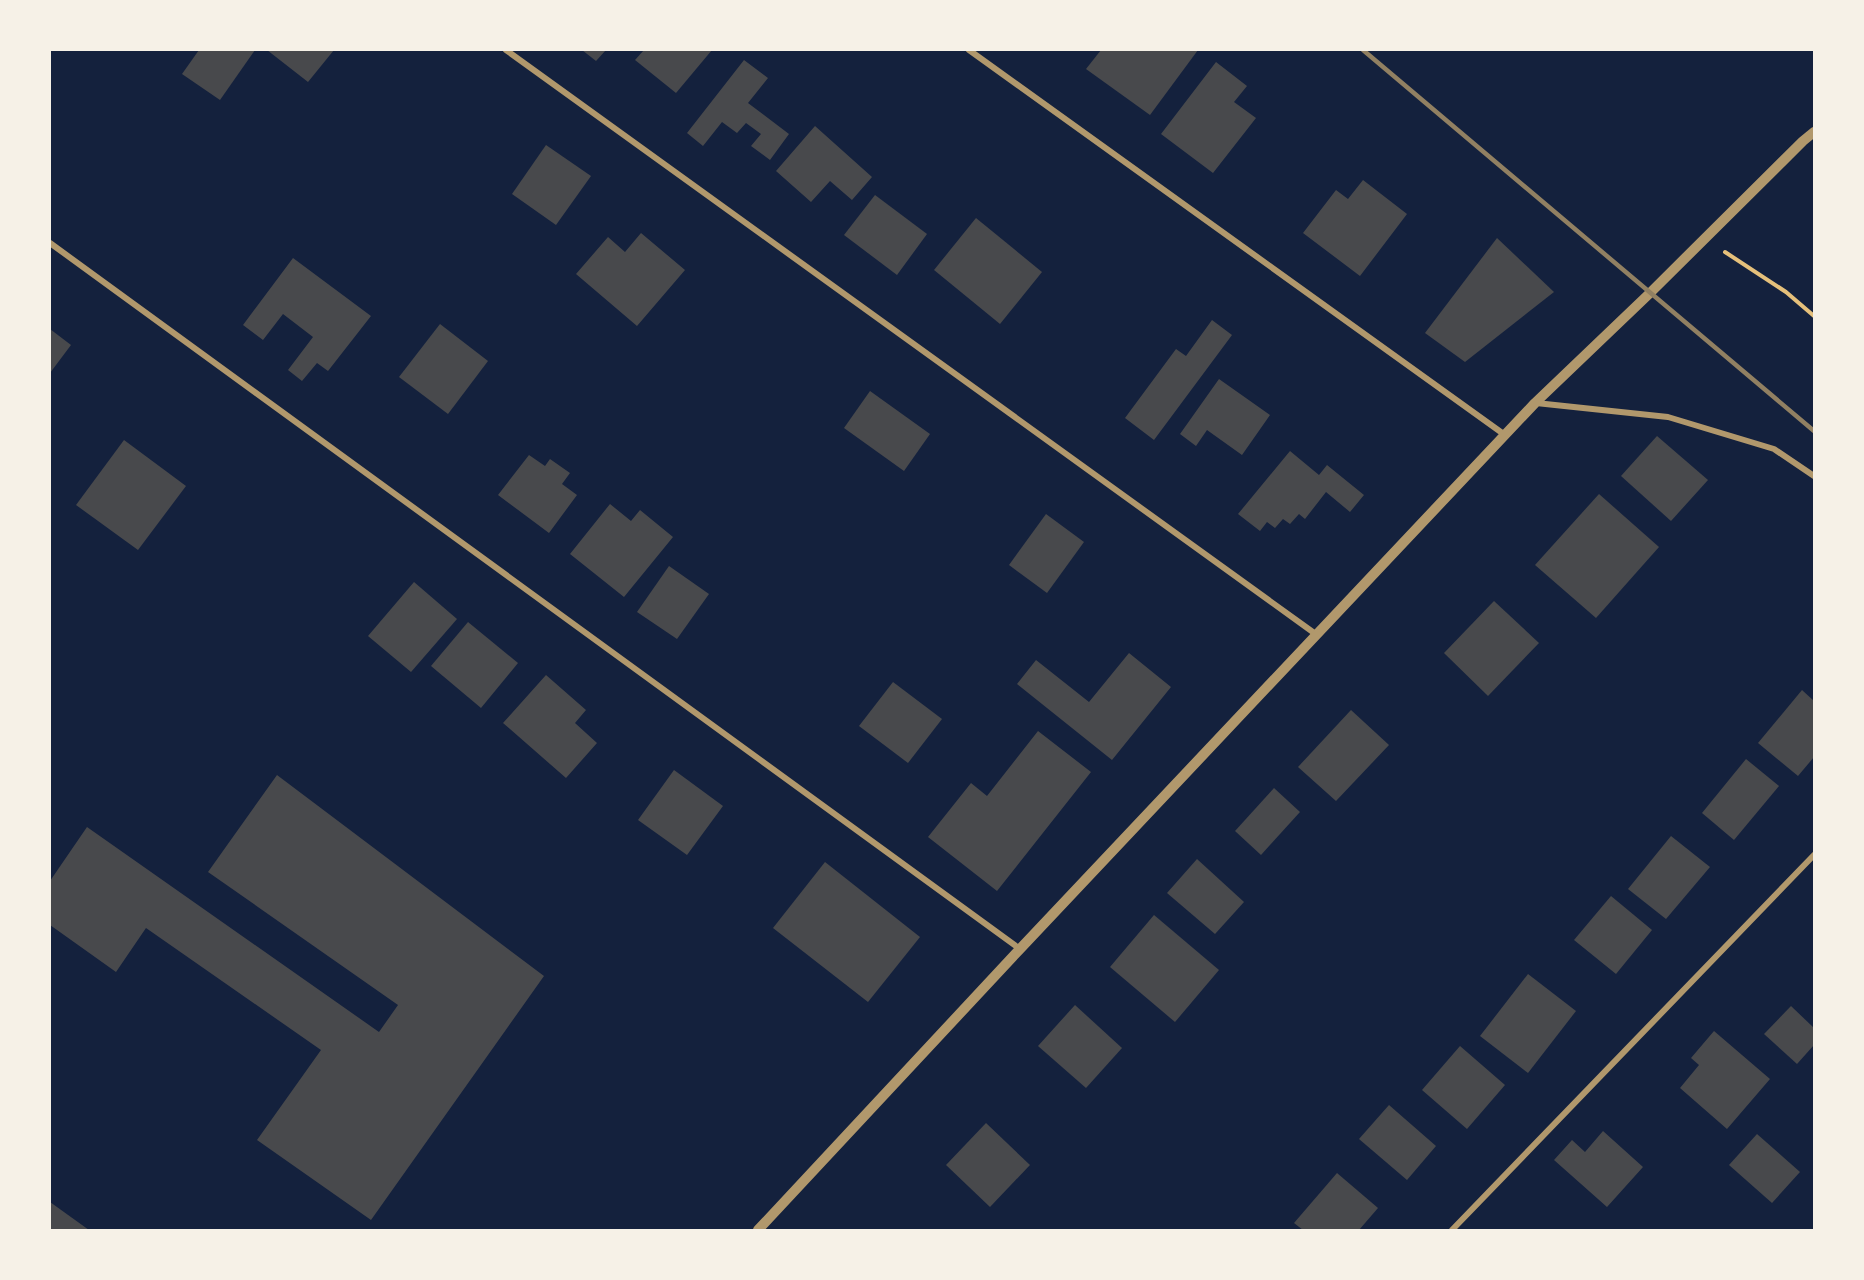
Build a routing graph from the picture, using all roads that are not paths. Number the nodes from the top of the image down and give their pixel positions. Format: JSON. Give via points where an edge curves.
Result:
{"nodes":[{"id":1,"x":506,"y":50,"type":"edge"},
{"id":2,"x":969,"y":50,"type":"edge"},
{"id":3,"x":1815,"y":132,"type":"edge"},
{"id":4,"x":50,"y":243,"type":"edge"},
{"id":5,"x":1535,"y":403,"type":"junction"},
{"id":6,"x":1505,"y":435,"type":"junction"},
{"id":7,"x":1815,"y":476,"type":"edge"},
{"id":8,"x":1317,"y":635,"type":"junction"},
{"id":9,"x":1815,"y":855,"type":"edge"},
{"id":10,"x":1020,"y":949,"type":"junction"},
{"id":11,"x":758,"y":1230,"type":"edge"},
{"id":12,"x":1452,"y":1230,"type":"edge"}],
"edges":[{"from":1,"to":8,"type":"street"},
{"from":2,"to":6,"type":"street"},
{"from":3,"to":5,"type":"street"},
{"from":4,"to":10,"type":"street"},
{"from":5,"to":6,"type":"street"},
{"from":5,"to":7,"type":"street","via":[[1668,417],[1774,449]]},
{"from":6,"to":8,"type":"street"},
{"from":8,"to":10,"type":"street"},
{"from":9,"to":12,"type":"street"},
{"from":10,"to":11,"type":"street"}]}
